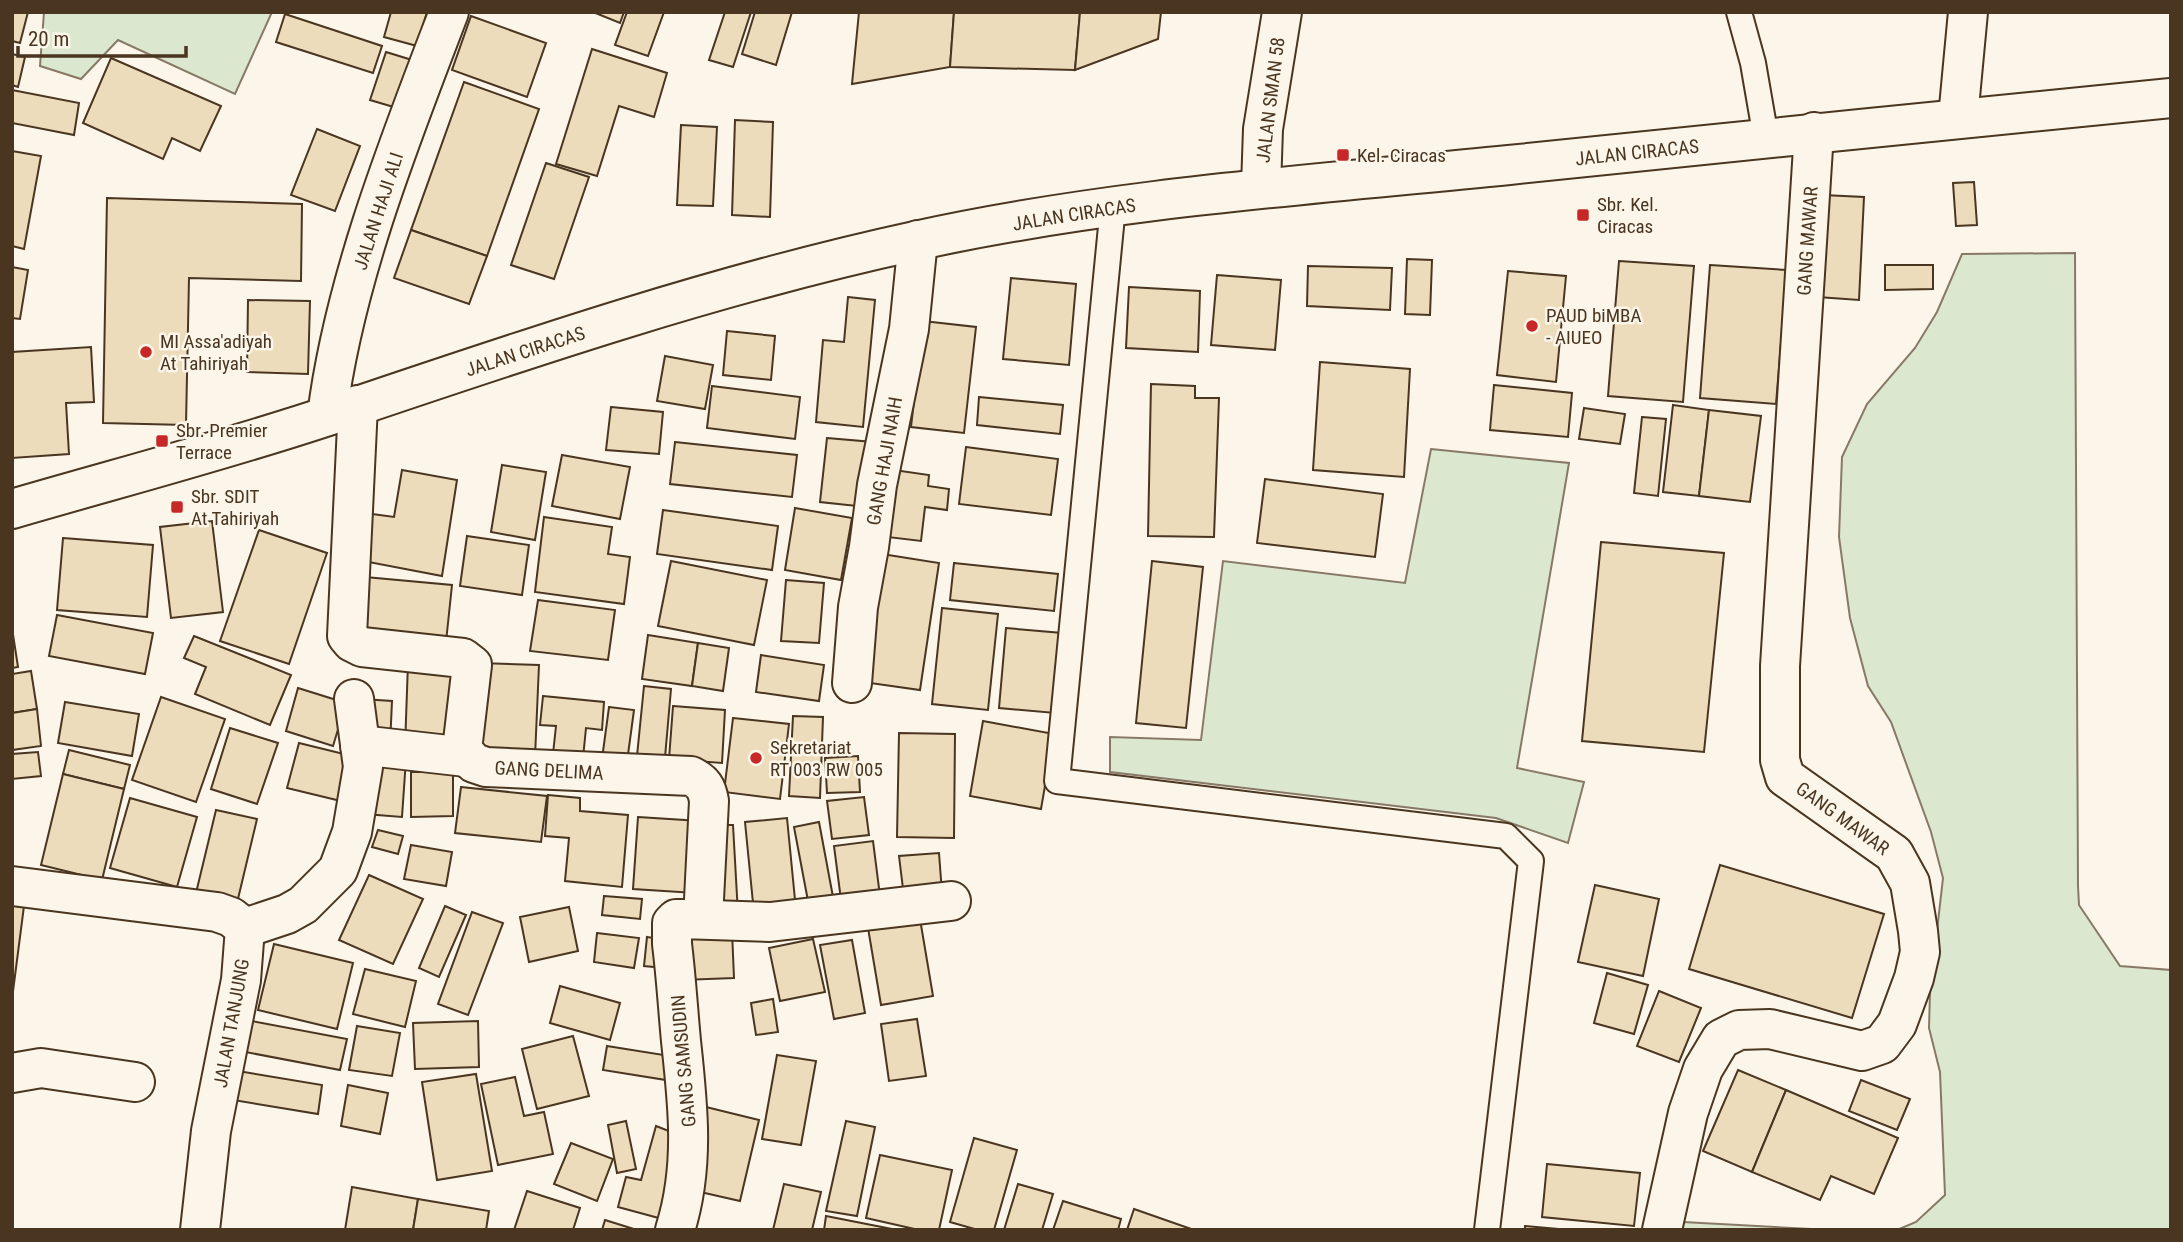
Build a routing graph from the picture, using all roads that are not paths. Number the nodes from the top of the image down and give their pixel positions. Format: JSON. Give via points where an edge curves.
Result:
{"nodes":[{"id":1,"x":450,"y":12,"type":"edge"},
{"id":2,"x":1282,"y":12,"type":"edge"},
{"id":3,"x":1739,"y":12,"type":"edge"},
{"id":4,"x":1968,"y":12,"type":"edge"},
{"id":5,"x":2171,"y":98,"type":"edge"},
{"id":6,"x":1958,"y":118,"type":"junction"},
{"id":7,"x":1814,"y":132,"type":"junction"},
{"id":8,"x":1766,"y":138,"type":"junction"},
{"id":9,"x":1261,"y":187,"type":"junction"},
{"id":10,"x":1112,"y":206,"type":"junction"},
{"id":11,"x":918,"y":240,"type":"junction"},
{"id":12,"x":343,"y":411,"type":"junction"},
{"id":13,"x":12,"y":509,"type":"edge"},
{"id":14,"x":852,"y":683,"type":"dead end"},
{"id":15,"x":354,"y":699,"type":"dead end"},
{"id":16,"x":360,"y":746,"type":"junction"},
{"id":17,"x":466,"y":757,"type":"junction"},
{"id":18,"x":12,"y":886,"type":"edge"},
{"id":19,"x":951,"y":901,"type":"dead end"},
{"id":20,"x":704,"y":919,"type":"junction"},
{"id":21,"x":245,"y":928,"type":"junction"},
{"id":22,"x":12,"y":1073,"type":"edge"},
{"id":23,"x":135,"y":1082,"type":"dead end"},
{"id":24,"x":200,"y":1230,"type":"edge"},
{"id":25,"x":675,"y":1230,"type":"edge"},
{"id":26,"x":1487,"y":1230,"type":"edge"},
{"id":27,"x":1662,"y":1230,"type":"edge"}],
"edges":[{"from":1,"to":12,"type":"street","name":"JALAN HAJI ALI","via":[[403,131],[352,293],[332,375]]},
{"from":2,"to":9,"type":"street","name":"JALAN SMAN 58","via":[[1263,129]]},
{"from":3,"to":8,"type":"lane"},
{"from":4,"to":6,"type":"street"},
{"from":5,"to":6,"type":"street","name":"JALAN CIRACAS"},
{"from":6,"to":7,"type":"street","name":"JALAN CIRACAS"},
{"from":7,"to":8,"type":"street","name":"JALAN CIRACAS"},
{"from":7,"to":27,"type":"street","name":"GANG MAWAR","via":[[1780,666],[1780,760],[1785,777],[1894,854],[1910,883],[1920,952],[1897,1024],[1882,1044],[1862,1051],[1770,1028],[1739,1030],[1721,1039],[1703,1069],[1688,1113]]},
{"from":8,"to":9,"type":"street","name":"JALAN CIRACAS"},
{"from":9,"to":10,"type":"street","name":"JALAN CIRACAS"},
{"from":10,"to":11,"type":"street","name":"JALAN CIRACAS"},
{"from":10,"to":26,"type":"lane","via":[[1057,781],[1506,836],[1531,861]]},
{"from":11,"to":12,"type":"street","name":"JALAN CIRACAS","via":[[701,296]]},
{"from":11,"to":14,"type":"street","name":"GANG HAJI NAIH","via":[[909,329],[858,607]]},
{"from":12,"to":13,"type":"street","name":"JALAN CIRACAS"},
{"from":12,"to":17,"type":"street","name":"GANG DELIMA","via":[[347,636],[362,647],[463,658],[472,665],[462,750]]},
{"from":15,"to":16,"type":"street"},
{"from":16,"to":17,"type":"street"},
{"from":16,"to":21,"type":"street","via":[[360,795],[338,870],[303,905]]},
{"from":17,"to":20,"type":"street","name":"GANG DELIMA","via":[[486,766],[691,776],[702,782],[709,801]]},
{"from":18,"to":21,"type":"street","via":[[217,912]]},
{"from":19,"to":20,"type":"street","via":[[770,922]]},
{"from":20,"to":25,"type":"street","name":"GANG SAMSUDIN","via":[[676,919],[671,928],[690,1154]]},
{"from":21,"to":24,"type":"street","name":"JALAN TANJUNG","via":[[241,981],[211,1132]]},
{"from":22,"to":23,"type":"street","via":[[41,1068]]}]}
